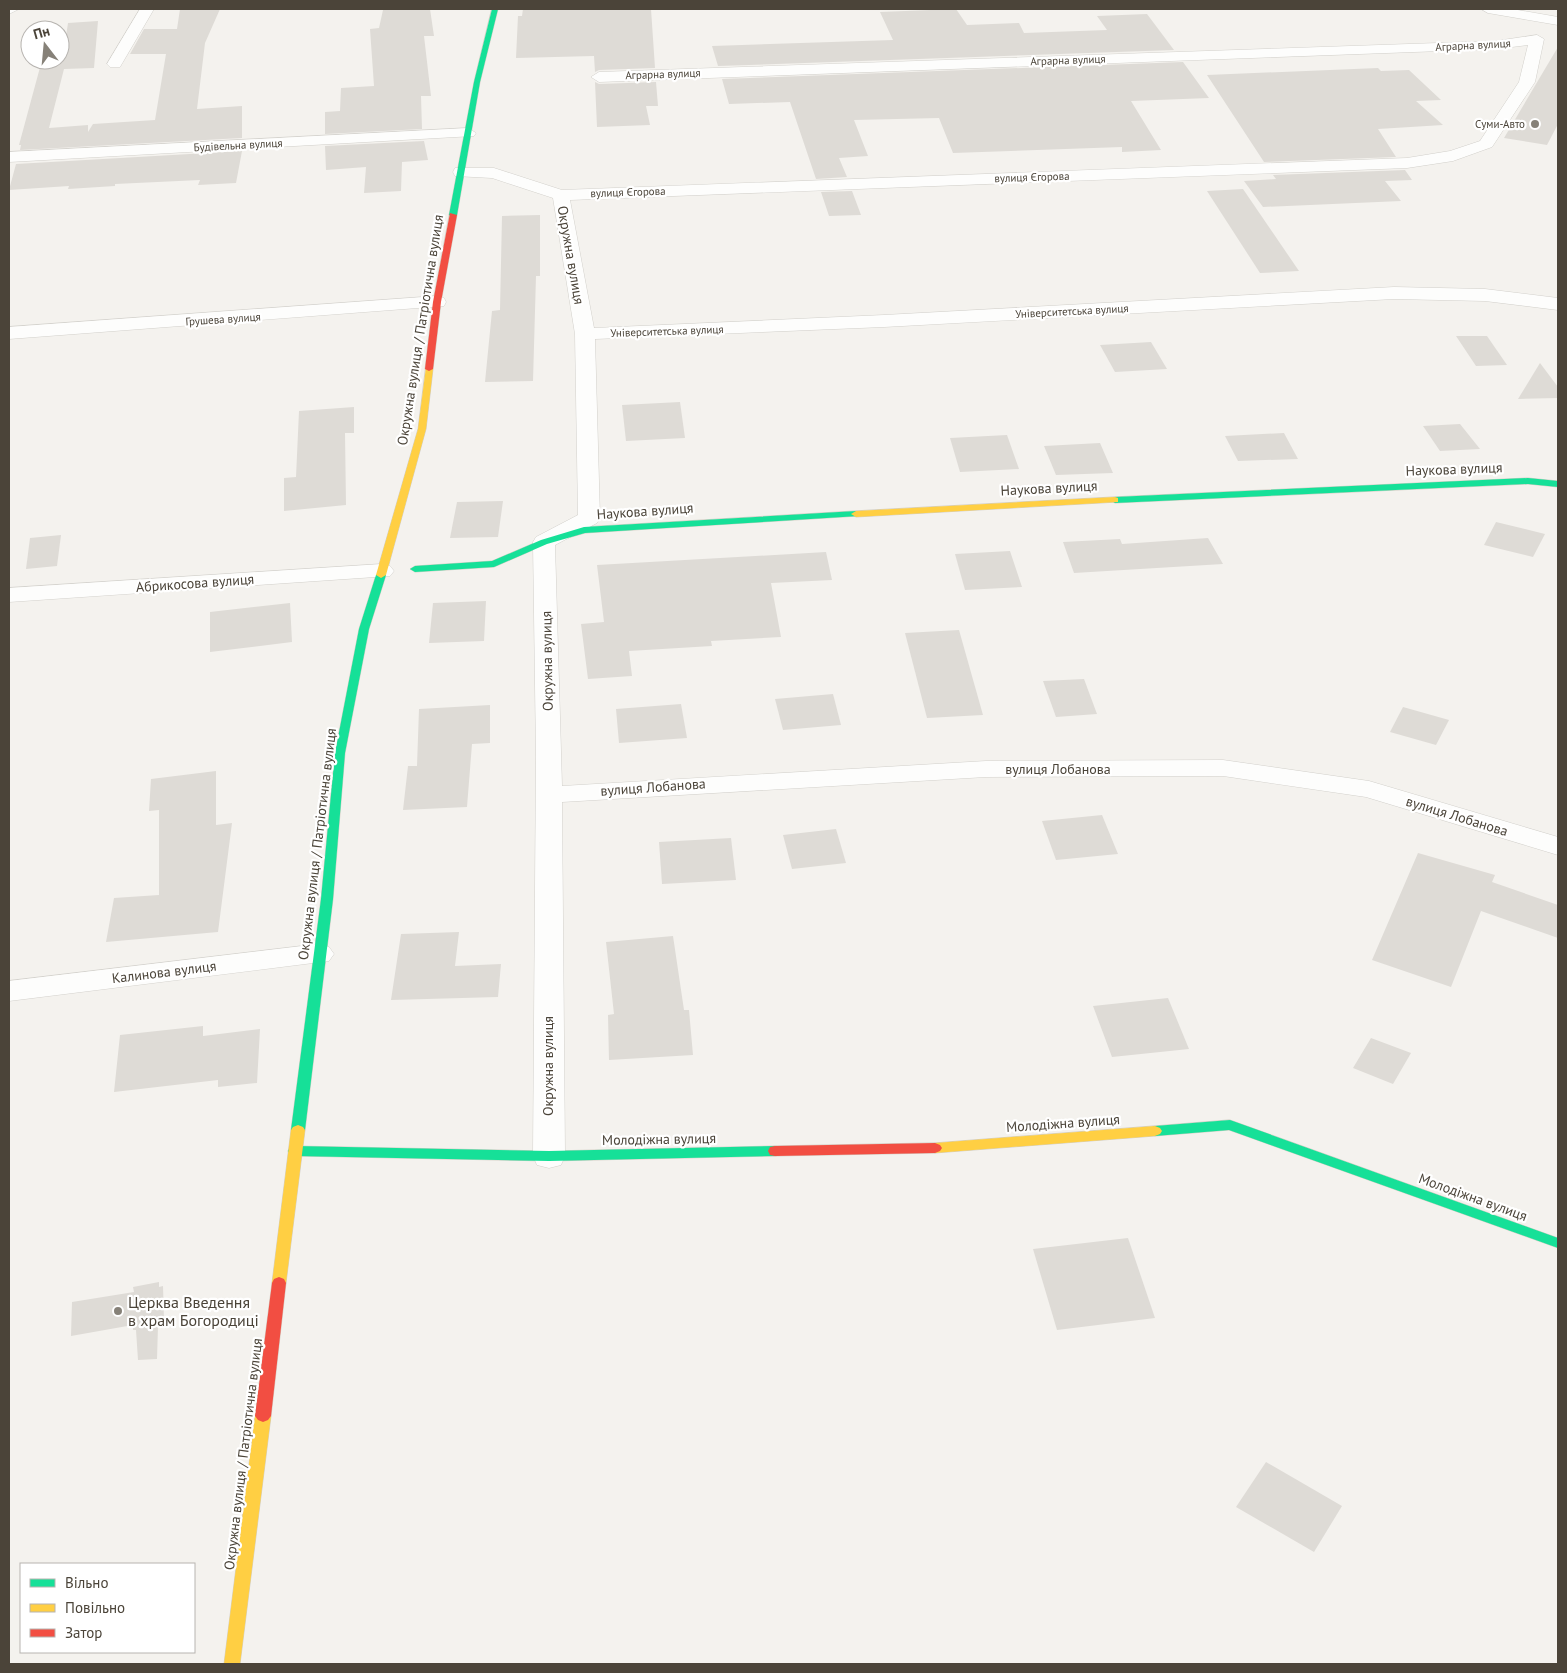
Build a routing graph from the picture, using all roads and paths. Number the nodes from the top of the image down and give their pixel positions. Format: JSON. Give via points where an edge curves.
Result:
{"nodes":[{"id":1,"x":147,"y":9,"type":"edge"},
{"id":2,"x":495,"y":9,"type":"edge"},
{"id":3,"x":1488,"y":9,"type":"edge"},
{"id":4,"x":1558,"y":21,"type":"edge"},
{"id":5,"x":1537,"y":39,"type":"junction"},
{"id":6,"x":115,"y":64,"type":"dead end"},
{"id":7,"x":598,"y":77,"type":"dead end"},
{"id":8,"x":468,"y":133,"type":"junction"},
{"id":9,"x":9,"y":157,"type":"edge"},
{"id":10,"x":461,"y":172,"type":"junction"},
{"id":11,"x":561,"y":195,"type":"junction"},
{"id":12,"x":436,"y":302,"type":"junction"},
{"id":13,"x":1558,"y":304,"type":"edge"},
{"id":14,"x":9,"y":334,"type":"edge"},
{"id":15,"x":585,"y":334,"type":"junction"},
{"id":16,"x":1558,"y":484,"type":"edge"},
{"id":17,"x":544,"y":542,"type":"junction"},
{"id":18,"x":415,"y":569,"type":"dead end"},
{"id":19,"x":382,"y":571,"type":"junction"},
{"id":20,"x":9,"y":595,"type":"edge"},
{"id":21,"x":548,"y":794,"type":"junction"},
{"id":22,"x":1558,"y":846,"type":"edge"},
{"id":23,"x":320,"y":954,"type":"junction"},
{"id":24,"x":9,"y":991,"type":"edge"},
{"id":25,"x":295,"y":1151,"type":"junction"},
{"id":26,"x":548,"y":1156,"type":"junction"},
{"id":27,"x":1558,"y":1243,"type":"edge"},
{"id":28,"x":232,"y":1664,"type":"edge"}],
"edges":[{"from":1,"to":6,"type":"street"},
{"from":2,"to":8,"type":"street","name":"Окружна вулиця / Патріотична вулиця"},
{"from":3,"to":4,"type":"street"},
{"from":4,"to":5,"type":"street"},
{"from":5,"to":7,"type":"street","name":"Аграрна вулиця","via":[[1496,45]]},
{"from":5,"to":11,"type":"street","name":"вулиця Єгорова","via":[[1527,82],[1486,144],[1453,156],[1407,163]]},
{"from":8,"to":9,"type":"street","name":"Будівельна вулиця"},
{"from":8,"to":10,"type":"street","name":"Окружна вулиця / Патріотична вулиця"},
{"from":10,"to":11,"type":"street","name":"вулиця Єгорова","via":[[494,173]]},
{"from":10,"to":12,"type":"street","name":"Окружна вулиця / Патріотична вулиця"},
{"from":11,"to":15,"type":"street","name":"Окружна вулиця"},
{"from":12,"to":14,"type":"street","name":"Грушева вулиця"},
{"from":12,"to":19,"type":"street","name":"Окружна вулиця / Патріотична вулиця","via":[[422,429]]},
{"from":13,"to":15,"type":"street","name":"Університетська вулиця","via":[[1485,295],[1394,293],[884,322]]},
{"from":15,"to":17,"type":"street","name":"Окружна вулиця","via":[[589,518]]},
{"from":16,"to":17,"type":"street","name":"Наукова вулиця","via":[[1528,481],[1252,492],[640,526],[584,530]]},
{"from":17,"to":18,"type":"street","name":"Наукова вулиця","via":[[494,564]]},
{"from":17,"to":21,"type":"street","name":"Окружна вулиця"},
{"from":19,"to":20,"type":"street","name":"Абрикосова вулиця"},
{"from":19,"to":23,"type":"street","name":"Окружна вулиця / Патріотична вулиця","via":[[364,629],[340,753]]},
{"from":21,"to":22,"type":"street","name":"вулиця Лобанова","via":[[986,769],[1223,768],[1369,789]]},
{"from":21,"to":26,"type":"street","name":"Окружна вулиця"},
{"from":23,"to":24,"type":"street","name":"Калинова вулиця"},
{"from":23,"to":25,"type":"street","name":"Окружна вулиця / Патріотична вулиця"},
{"from":25,"to":26,"type":"street","name":"Молодіжна вулиця"},
{"from":25,"to":28,"type":"street","name":"Окружна вулиця / Патріотична вулиця"},
{"from":26,"to":27,"type":"street","name":"Молодіжна вулиця","via":[[929,1148],[1230,1125]]}]}
